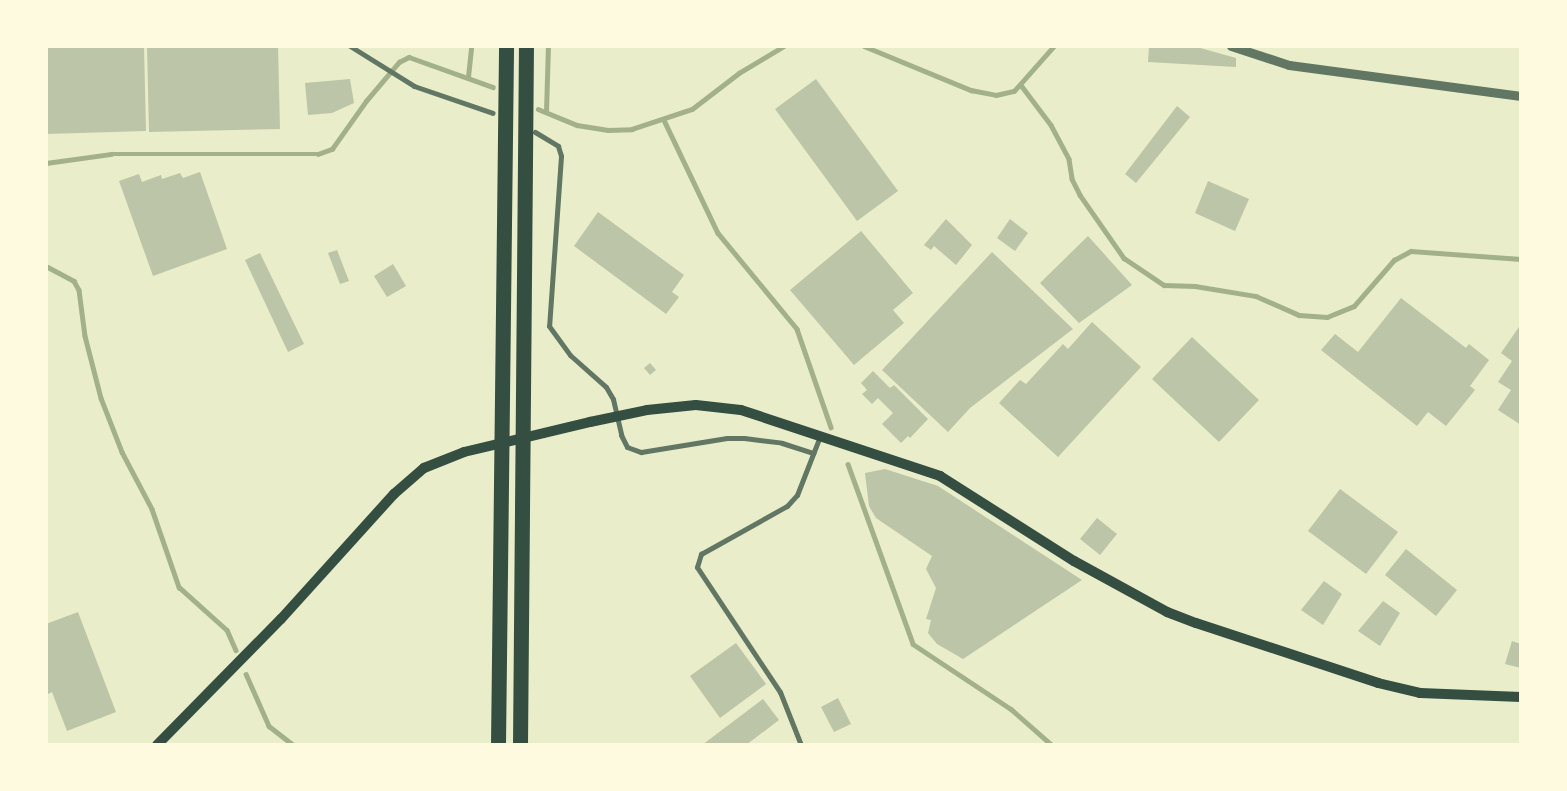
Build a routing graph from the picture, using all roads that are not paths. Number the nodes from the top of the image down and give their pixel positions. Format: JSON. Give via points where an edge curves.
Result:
{"nodes":[{"id":1,"x":350,"y":46,"type":"edge"},
{"id":2,"x":506,"y":46,"type":"edge"},
{"id":3,"x":526,"y":46,"type":"edge"},
{"id":4,"x":1231,"y":46,"type":"edge"},
{"id":5,"x":1521,"y":96,"type":"edge"},
{"id":6,"x":492,"y":113,"type":"dead end"},
{"id":7,"x":534,"y":132,"type":"dead end"},
{"id":8,"x":820,"y":436,"type":"junction"},
{"id":9,"x":813,"y":453,"type":"junction"},
{"id":10,"x":1521,"y":697,"type":"edge"},
{"id":11,"x":158,"y":745,"type":"edge"},
{"id":12,"x":498,"y":745,"type":"edge"},
{"id":13,"x":520,"y":745,"type":"edge"},
{"id":14,"x":801,"y":745,"type":"edge"}],
"edges":[{"from":1,"to":6,"type":"street","via":[[401,80]]},
{"from":2,"to":12,"type":"highway"},
{"from":3,"to":13,"type":"highway"},
{"from":4,"to":5,"type":"street","via":[[1289,66]]},
{"from":7,"to":9,"type":"street","via":[[558,146],[561,156],[549,326],[570,355],[606,387],[613,399],[627,447],[641,452],[744,438],[782,442]]},
{"from":8,"to":9,"type":"street"},
{"from":8,"to":10,"type":"main road","via":[[940,476],[1074,561],[1167,612],[1360,677],[1420,693]]},
{"from":8,"to":11,"type":"main road","via":[[741,410],[716,406],[647,410],[464,452],[424,468],[404,484],[281,619]]},
{"from":9,"to":14,"type":"street","via":[[797,495],[787,506],[701,554],[697,567],[780,692]]}]}
